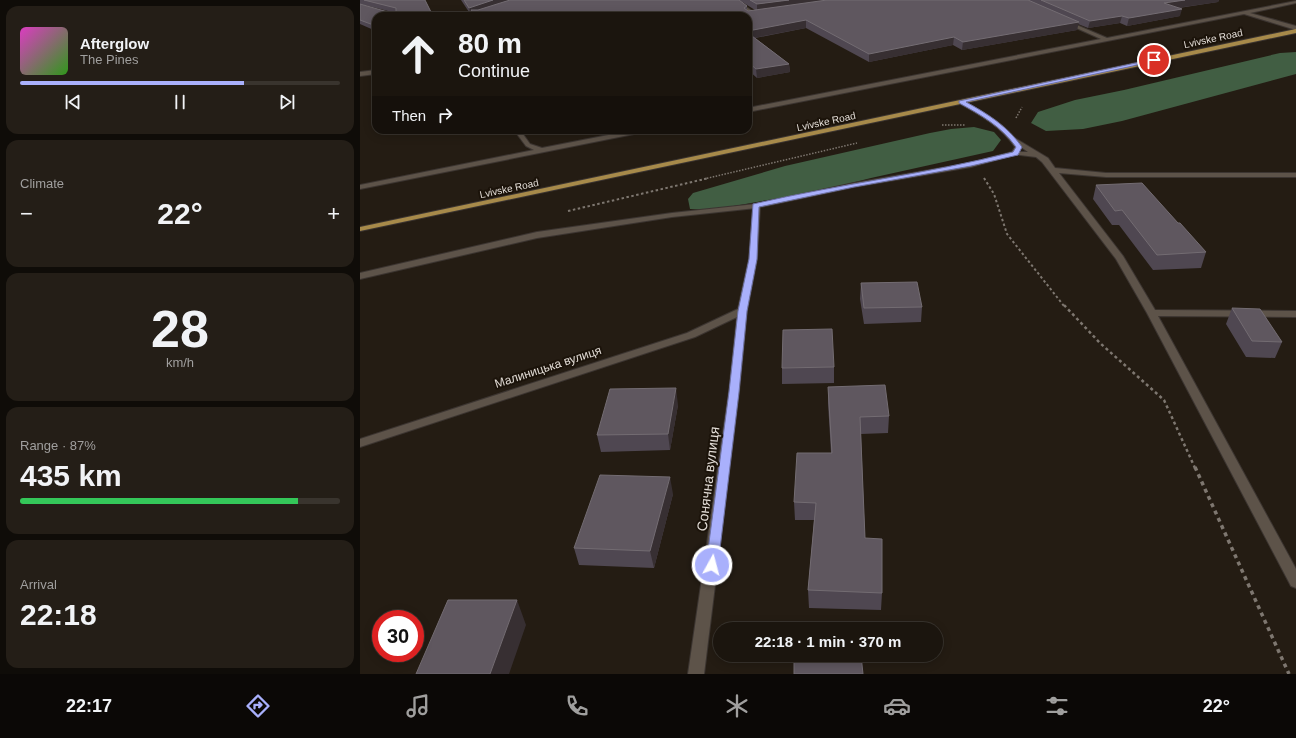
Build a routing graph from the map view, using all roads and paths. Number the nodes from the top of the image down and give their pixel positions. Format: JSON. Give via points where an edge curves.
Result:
{"nodes":[{"id":1,"x":733,"y":0,"type":"edge"},
{"id":2,"x":1296,"y":2,"type":"edge"},
{"id":3,"x":751,"y":12,"type":"edge"},
{"id":4,"x":752,"y":12,"type":"edge"},
{"id":5,"x":1244,"y":12,"type":"junction"},
{"id":6,"x":764,"y":14,"type":"edge"},
{"id":7,"x":756,"y":15,"type":"junction"},
{"id":8,"x":752,"y":16,"type":"edge"},
{"id":9,"x":1058,"y":18,"type":"edge"},
{"id":10,"x":1296,"y":29,"type":"edge"},
{"id":11,"x":1108,"y":40,"type":"junction"},
{"id":12,"x":372,"y":72,"type":"edge"},
{"id":13,"x":360,"y":74,"type":"edge"},
{"id":14,"x":961,"y":102,"type":"junction"},
{"id":15,"x":752,"y":109,"type":"edge"},
{"id":16,"x":935,"y":125,"type":"dead end"},
{"id":17,"x":972,"y":125,"type":"dead end"},
{"id":18,"x":520,"y":134,"type":"edge"},
{"id":19,"x":623,"y":134,"type":"edge"},
{"id":20,"x":1013,"y":138,"type":"junction"},
{"id":21,"x":858,"y":143,"type":"dead end"},
{"id":22,"x":540,"y":150,"type":"junction"},
{"id":23,"x":1015,"y":153,"type":"junction"},
{"id":24,"x":1043,"y":157,"type":"junction"},
{"id":25,"x":971,"y":164,"type":"junction"},
{"id":26,"x":1053,"y":170,"type":"junction"},
{"id":27,"x":1296,"y":175,"type":"edge"},
{"id":28,"x":360,"y":187,"type":"edge"},
{"id":29,"x":756,"y":206,"type":"junction"},
{"id":30,"x":562,"y":212,"type":"dead end"},
{"id":31,"x":360,"y":229,"type":"edge"},
{"id":32,"x":360,"y":276,"type":"edge"},
{"id":33,"x":742,"y":311,"type":"junction"},
{"id":34,"x":1152,"y":313,"type":"junction"},
{"id":35,"x":1296,"y":314,"type":"edge"},
{"id":36,"x":360,"y":443,"type":"edge"},
{"id":37,"x":1296,"y":582,"type":"edge"},
{"id":38,"x":696,"y":674,"type":"edge"},
{"id":39,"x":1289,"y":674,"type":"edge"}],
"edges":[{"from":1,"to":3,"type":"street"},
{"from":2,"to":5,"type":"street"},
{"from":4,"to":7,"type":"street"},
{"from":5,"to":10,"type":"street"},
{"from":5,"to":11,"type":"street"},
{"from":6,"to":7,"type":"street"},
{"from":7,"to":8,"type":"street"},
{"from":9,"to":11,"type":"street"},
{"from":10,"to":14,"type":"main road","name":"Lvivske Road"},
{"from":11,"to":15,"type":"street"},
{"from":12,"to":13,"type":"street"},
{"from":14,"to":20,"type":"street","via":[[989,117]]},
{"from":14,"to":31,"type":"main road","name":"Lvivske Road"},
{"from":16,"to":17,"type":"path"},
{"from":18,"to":22,"type":"street","via":[[528,145]]},
{"from":19,"to":22,"type":"street"},
{"from":20,"to":23,"type":"street","via":[[1019,147]]},
{"from":20,"to":24,"type":"street"},
{"from":21,"to":30,"type":"path"},
{"from":22,"to":28,"type":"street"},
{"from":23,"to":24,"type":"street"},
{"from":23,"to":25,"type":"street"},
{"from":24,"to":26,"type":"street"},
{"from":25,"to":29,"type":"street"},
{"from":25,"to":39,"type":"path","via":[[990,186],[1001,211],[1003,227],[1049,286],[1115,358],[1164,400]]},
{"from":26,"to":27,"type":"street","via":[[1106,175]]},
{"from":26,"to":34,"type":"street","via":[[1120,258]]},
{"from":29,"to":32,"type":"street","via":[[672,215],[537,236]]},
{"from":29,"to":33,"type":"street","name":"Сонячна вулиця","via":[[753,259]]},
{"from":33,"to":36,"type":"street","name":"Малиницька вулиця","via":[[691,335]]},
{"from":33,"to":38,"type":"street","name":"Сонячна вулиця","via":[[732,407]]},
{"from":34,"to":35,"type":"street"},
{"from":34,"to":37,"type":"street"}]}
